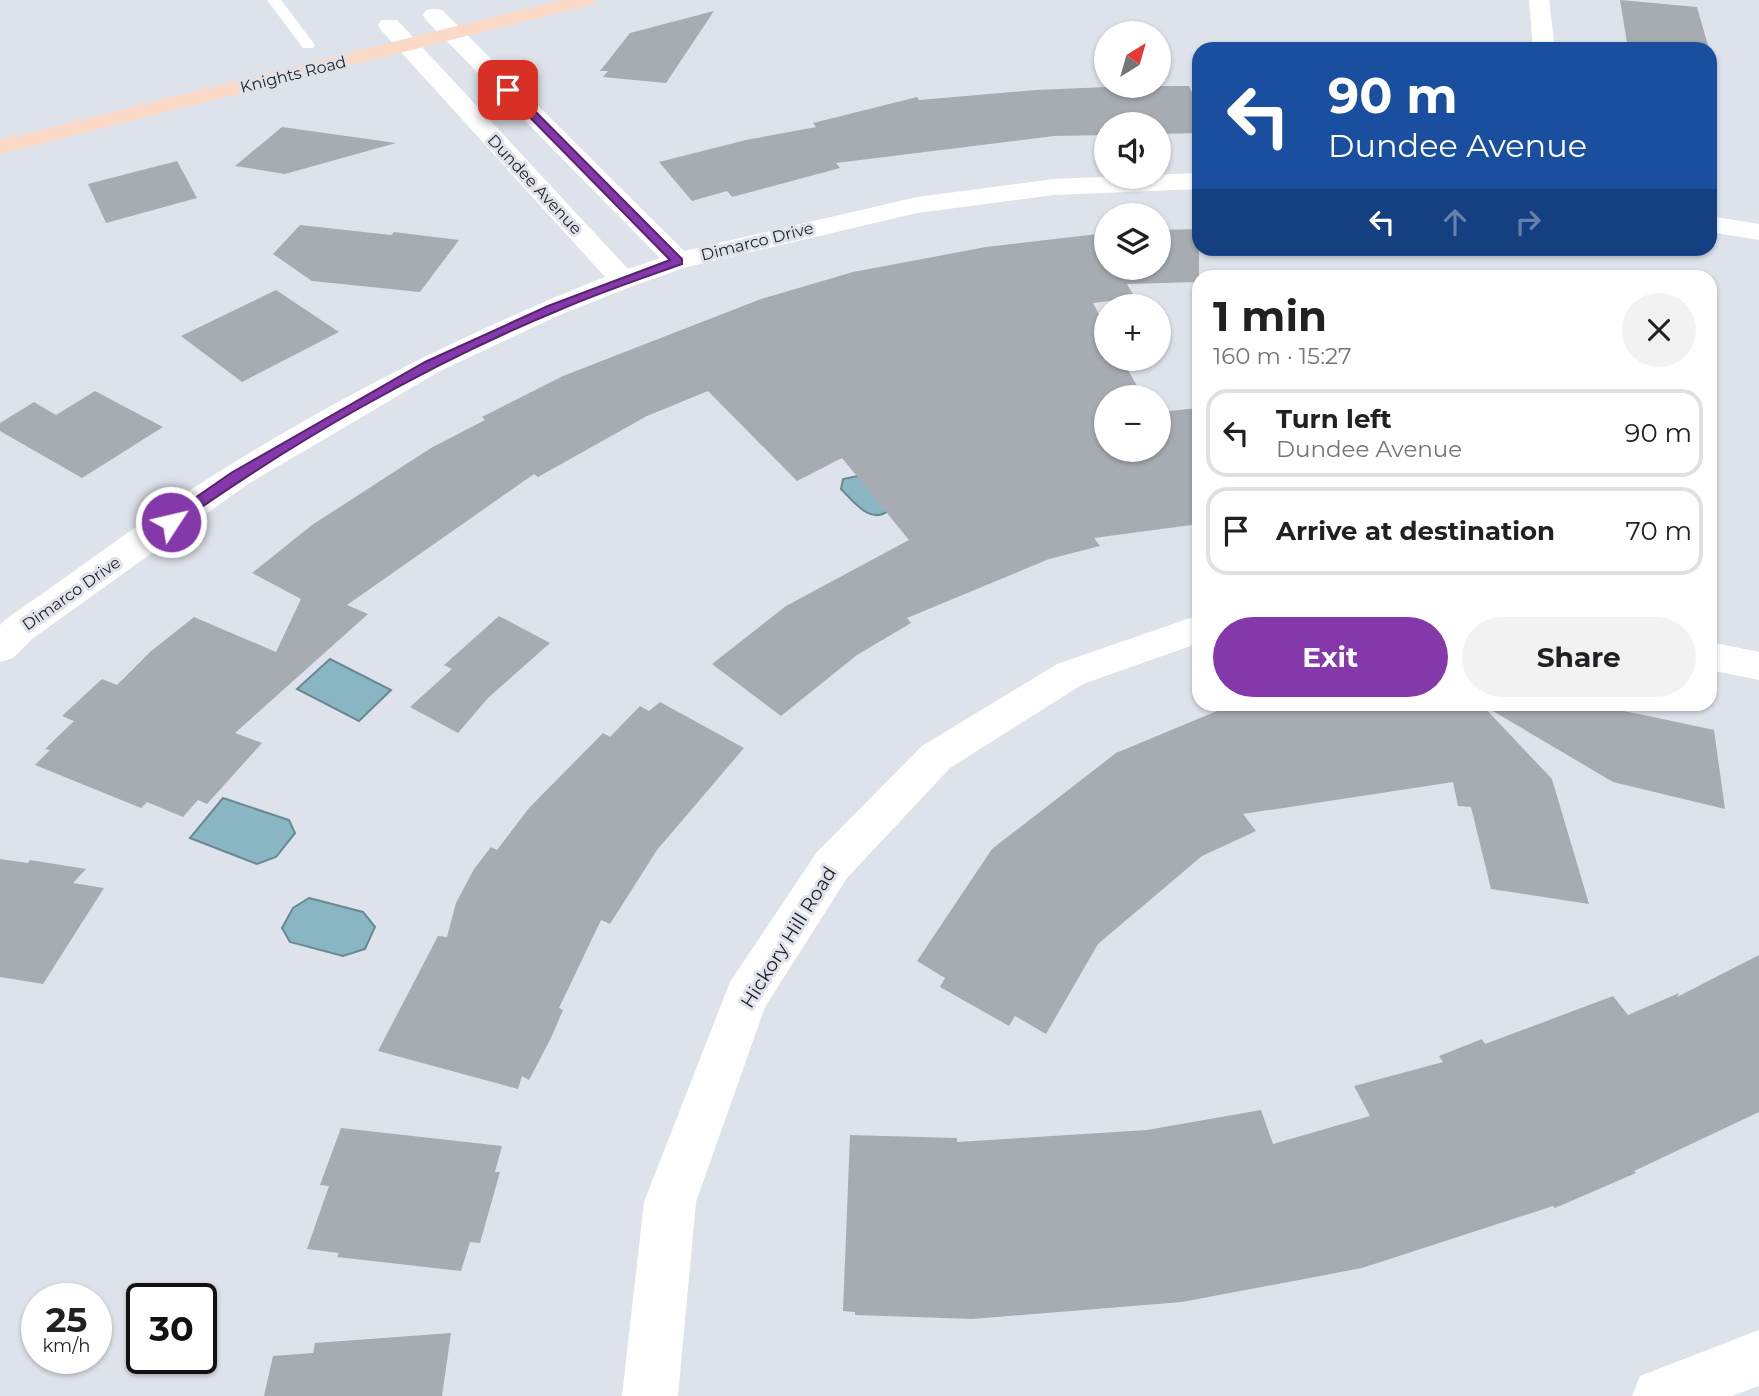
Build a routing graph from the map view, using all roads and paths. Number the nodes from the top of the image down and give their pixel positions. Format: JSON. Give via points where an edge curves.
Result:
{"nodes":[{"id":1,"x":274,"y":0,"type":"edge"},
{"id":2,"x":586,"y":0,"type":"edge"},
{"id":3,"x":1539,"y":0,"type":"edge"},
{"id":4,"x":445,"y":12,"type":"joint"},
{"id":5,"x":378,"y":28,"type":"joint"},
{"id":6,"x":452,"y":34,"type":"junction"},
{"id":7,"x":331,"y":39,"type":"dead end"},
{"id":8,"x":1543,"y":42,"type":"edge"},
{"id":9,"x":308,"y":45,"type":"junction"},
{"id":10,"x":408,"y":45,"type":"junction"},
{"id":11,"x":281,"y":52,"type":"dead end"},
{"id":12,"x":0,"y":147,"type":"edge"},
{"id":13,"x":1192,"y":181,"type":"edge"},
{"id":14,"x":1717,"y":225,"type":"edge"},
{"id":15,"x":1759,"y":232,"type":"edge"},
{"id":16,"x":678,"y":261,"type":"junction"},
{"id":17,"x":623,"y":281,"type":"junction"},
{"id":18,"x":1192,"y":631,"type":"edge"},
{"id":19,"x":0,"y":648,"type":"edge"},
{"id":20,"x":1717,"y":657,"type":"edge"},
{"id":21,"x":1759,"y":666,"type":"edge"},
{"id":22,"x":1759,"y":1358,"type":"edge"},
{"id":23,"x":650,"y":1396,"type":"edge"},
{"id":24,"x":1660,"y":1396,"type":"edge"}],
"edges":[{"from":1,"to":9,"type":"lane"},
{"from":2,"to":6,"type":"main road","name":"Knights Road"},
{"from":3,"to":8,"type":"street"},
{"from":4,"to":5,"type":"main road"},
{"from":4,"to":6,"type":"street"},
{"from":5,"to":10,"type":"street","name":"Dundee Avenue"},
{"from":6,"to":10,"type":"main road","name":"Knights Road"},
{"from":6,"to":16,"type":"street"},
{"from":7,"to":9,"type":"main road","name":"Knights Road"},
{"from":9,"to":11,"type":"main road","name":"Knights Road"},
{"from":10,"to":12,"type":"main road","name":"Knights Road"},
{"from":10,"to":17,"type":"street","name":"Dundee Avenue"},
{"from":13,"to":16,"type":"street","name":"Dimarco Drive","via":[[1054,187],[917,205]]},
{"from":14,"to":15,"type":"street"},
{"from":16,"to":17,"type":"street","name":"Dimarco Drive"},
{"from":17,"to":19,"type":"street","name":"Dimarco Drive","via":[[429,365],[236,476],[19,629]]},
{"from":18,"to":23,"type":"street","name":"Hickory Hill Road","via":[[1070,674],[936,757],[832,865],[746,997],[670,1202]]},
{"from":20,"to":21,"type":"street"},
{"from":22,"to":24,"type":"street"}]}
